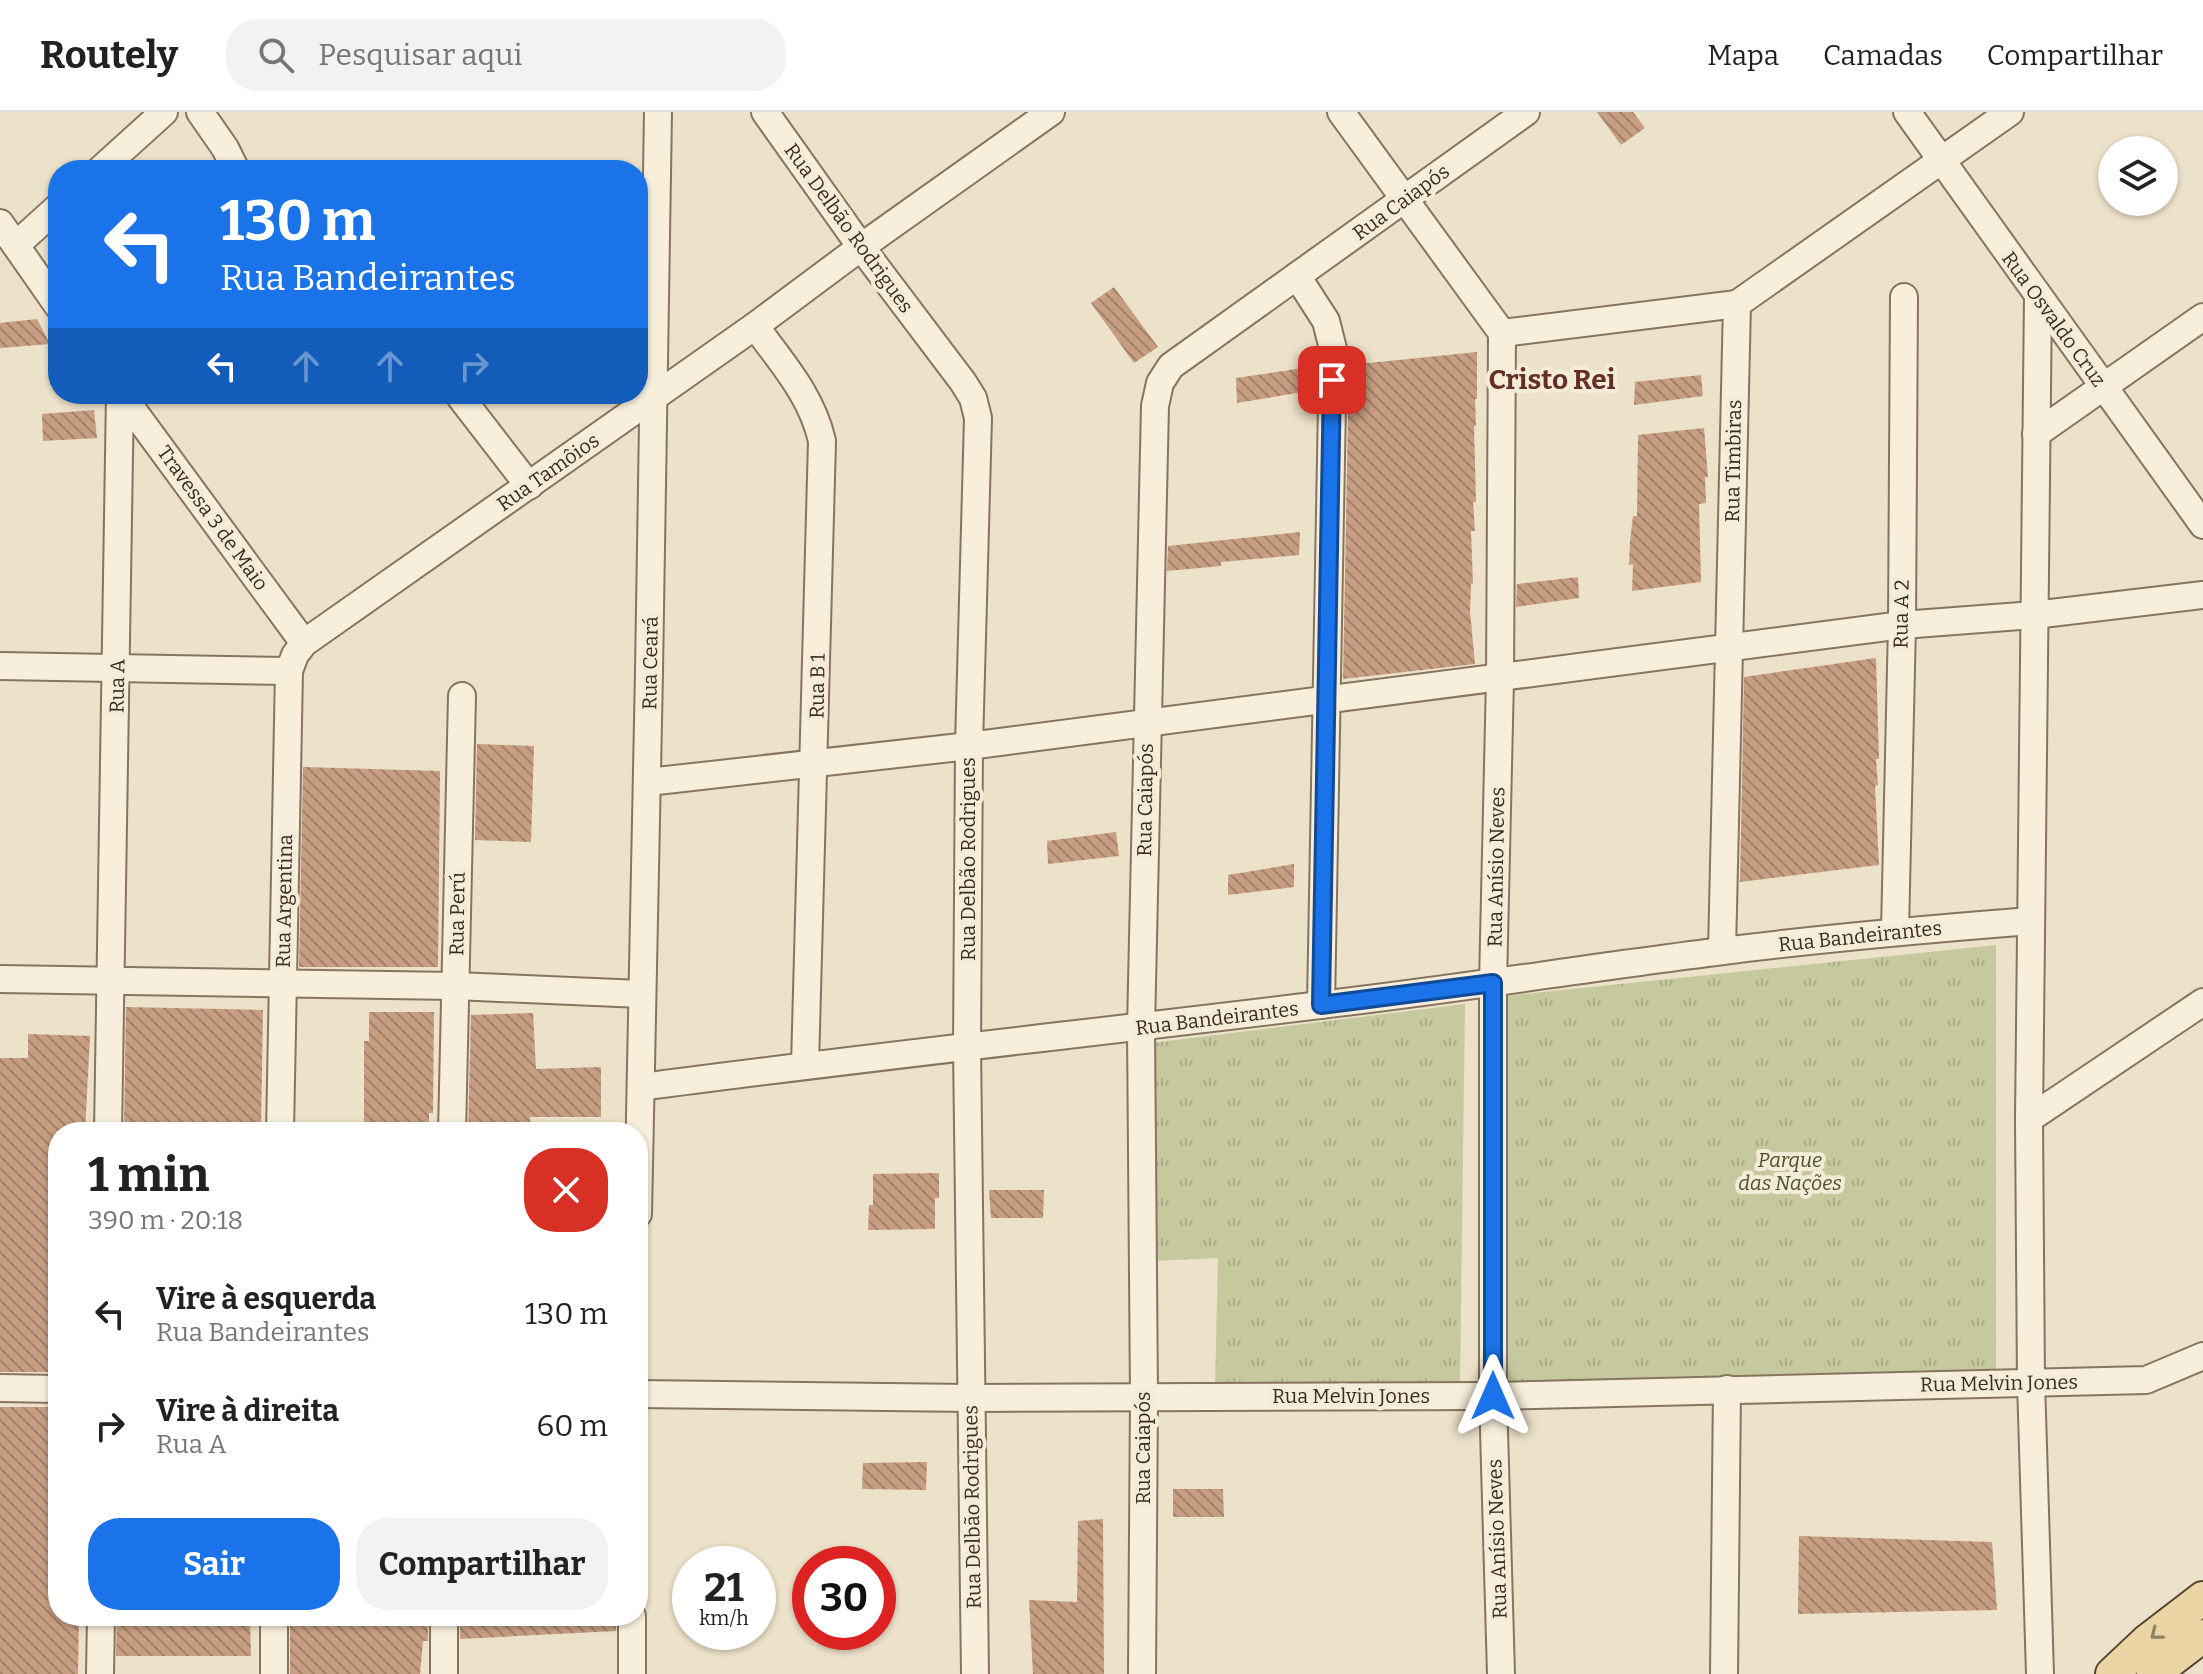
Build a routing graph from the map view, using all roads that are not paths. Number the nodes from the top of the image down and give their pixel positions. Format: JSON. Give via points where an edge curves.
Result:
{"nodes":[{"id":1,"x":164,"y":112,"type":"edge"},
{"id":2,"x":200,"y":112,"type":"edge"},
{"id":3,"x":658,"y":112,"type":"edge"},
{"id":4,"x":765,"y":112,"type":"edge"},
{"id":5,"x":1051,"y":112,"type":"edge"},
{"id":6,"x":1341,"y":112,"type":"edge"},
{"id":7,"x":1526,"y":112,"type":"edge"},
{"id":8,"x":1907,"y":112,"type":"edge"},
{"id":9,"x":2010,"y":112,"type":"edge"},
{"id":10,"x":111,"y":160,"type":"edge"},
{"id":11,"x":231,"y":160,"type":"edge"},
{"id":12,"x":1942,"y":161,"type":"junction"},
{"id":13,"x":1405,"y":200,"type":"junction"},
{"id":14,"x":48,"y":216,"type":"edge"},
{"id":15,"x":0,"y":223,"type":"edge"},
{"id":16,"x":16,"y":245,"type":"junction"},
{"id":17,"x":861,"y":247,"type":"junction"},
{"id":18,"x":1297,"y":276,"type":"junction"},
{"id":19,"x":48,"y":291,"type":"edge"},
{"id":20,"x":1904,"y":297,"type":"dead end"},
{"id":21,"x":2038,"y":297,"type":"junction"},
{"id":22,"x":1737,"y":304,"type":"junction"},
{"id":23,"x":2203,"y":317,"type":"edge"},
{"id":24,"x":755,"y":326,"type":"junction"},
{"id":25,"x":1502,"y":333,"type":"junction"},
{"id":26,"x":2103,"y":387,"type":"junction"},
{"id":27,"x":652,"y":398,"type":"junction"},
{"id":28,"x":648,"y":401,"type":"edge"},
{"id":29,"x":121,"y":404,"type":"edge"},
{"id":30,"x":128,"y":404,"type":"edge"},
{"id":31,"x":466,"y":404,"type":"edge"},
{"id":32,"x":644,"y":404,"type":"edge"},
{"id":33,"x":2036,"y":434,"type":"junction"},
{"id":34,"x":529,"y":486,"type":"junction"},
{"id":35,"x":2203,"y":525,"type":"edge"},
{"id":36,"x":2203,"y":595,"type":"edge"},
{"id":37,"x":2034,"y":615,"type":"junction"},
{"id":38,"x":1902,"y":625,"type":"junction"},
{"id":39,"x":304,"y":643,"type":"junction"},
{"id":40,"x":1729,"y":648,"type":"junction"},
{"id":41,"x":0,"y":666,"type":"edge"},
{"id":42,"x":117,"y":667,"type":"junction"},
{"id":43,"x":289,"y":671,"type":"junction"},
{"id":44,"x":1500,"y":679,"type":"junction"},
{"id":45,"x":462,"y":696,"type":"dead end"},
{"id":46,"x":1325,"y":698,"type":"junction"},
{"id":47,"x":1147,"y":723,"type":"junction"},
{"id":48,"x":969,"y":746,"type":"junction"},
{"id":49,"x":815,"y":762,"type":"junction"},
{"id":50,"x":648,"y":782,"type":"junction"},
{"id":51,"x":2031,"y":921,"type":"junction"},
{"id":52,"x":1895,"y":931,"type":"junction"},
{"id":53,"x":1722,"y":951,"type":"junction"},
{"id":54,"x":0,"y":979,"type":"edge"},
{"id":55,"x":111,"y":979,"type":"junction"},
{"id":56,"x":282,"y":983,"type":"junction"},
{"id":57,"x":1493,"y":983,"type":"junction"},
{"id":58,"x":455,"y":986,"type":"junction"},
{"id":59,"x":641,"y":994,"type":"junction"},
{"id":60,"x":2203,"y":1002,"type":"edge"},
{"id":61,"x":1321,"y":1005,"type":"junction"},
{"id":62,"x":1141,"y":1028,"type":"junction"},
{"id":63,"x":967,"y":1048,"type":"junction"},
{"id":64,"x":805,"y":1065,"type":"junction"},
{"id":65,"x":641,"y":1087,"type":"junction"},
{"id":66,"x":2029,"y":1119,"type":"junction"},
{"id":67,"x":108,"y":1122,"type":"edge"},
{"id":68,"x":280,"y":1122,"type":"edge"},
{"id":69,"x":452,"y":1122,"type":"edge"},
{"id":70,"x":640,"y":1122,"type":"edge"},
{"id":71,"x":2203,"y":1356,"type":"edge"},
{"id":72,"x":2031,"y":1382,"type":"junction"},
{"id":73,"x":0,"y":1388,"type":"edge"},
{"id":74,"x":48,"y":1389,"type":"edge"},
{"id":75,"x":1727,"y":1389,"type":"junction"},
{"id":76,"x":648,"y":1394,"type":"edge"},
{"id":77,"x":1493,"y":1396,"type":"junction"},
{"id":78,"x":1144,"y":1397,"type":"junction"},
{"id":79,"x":970,"y":1398,"type":"junction"},
{"id":80,"x":2203,"y":1598,"type":"edge"},
{"id":81,"x":101,"y":1626,"type":"edge"},
{"id":82,"x":274,"y":1626,"type":"edge"},
{"id":83,"x":444,"y":1626,"type":"edge"},
{"id":84,"x":632,"y":1626,"type":"edge"},
{"id":85,"x":2202,"y":1641,"type":"edge"},
{"id":86,"x":100,"y":1674,"type":"edge"},
{"id":87,"x":274,"y":1674,"type":"edge"},
{"id":88,"x":444,"y":1674,"type":"edge"},
{"id":89,"x":632,"y":1674,"type":"edge"},
{"id":90,"x":975,"y":1674,"type":"edge"},
{"id":91,"x":1142,"y":1674,"type":"edge"},
{"id":92,"x":1501,"y":1674,"type":"edge"},
{"id":93,"x":1724,"y":1674,"type":"edge"},
{"id":94,"x":2040,"y":1674,"type":"edge"},
{"id":95,"x":2112,"y":1674,"type":"edge"},
{"id":96,"x":2153,"y":1674,"type":"edge"}],
"edges":[{"from":1,"to":10,"type":"street"},
{"from":2,"to":11,"type":"street"},
{"from":3,"to":27,"type":"street","name":"Rua Ceará"},
{"from":4,"to":17,"type":"street","name":"Rua Delbão Rodrigues"},
{"from":5,"to":17,"type":"street","name":"Rua Tamôios"},
{"from":6,"to":13,"type":"street"},
{"from":7,"to":13,"type":"street","name":"Rua Caiapós"},
{"from":8,"to":12,"type":"street","name":"Rua Osvaldo Cruz"},
{"from":9,"to":12,"type":"street"},
{"from":12,"to":21,"type":"street","name":"Rua Osvaldo Cruz"},
{"from":12,"to":22,"type":"street"},
{"from":13,"to":18,"type":"street","name":"Rua Caiapós"},
{"from":13,"to":25,"type":"street"},
{"from":14,"to":16,"type":"street"},
{"from":15,"to":16,"type":"street"},
{"from":16,"to":19,"type":"street"},
{"from":17,"to":24,"type":"street","name":"Rua Tamôios"},
{"from":17,"to":48,"type":"street","name":"Rua Delbão Rodrigues","via":[[963,382],[978,418]]},
{"from":18,"to":46,"type":"street","via":[[1326,321],[1333,349]]},
{"from":18,"to":47,"type":"street","name":"Rua Caiapós","via":[[1171,366],[1160,383],[1155,406]]},
{"from":20,"to":38,"type":"street","name":"Rua A 2"},
{"from":21,"to":26,"type":"street","name":"Rua Osvaldo Cruz"},
{"from":21,"to":33,"type":"street"},
{"from":22,"to":25,"type":"street"},
{"from":22,"to":40,"type":"street","name":"Rua Timbiras"},
{"from":23,"to":26,"type":"street"},
{"from":24,"to":27,"type":"street","name":"Rua Tamôios"},
{"from":24,"to":49,"type":"street","name":"Rua B 1","via":[[806,394],[822,441]]},
{"from":25,"to":44,"type":"street","name":"Rua Anísio Neves"},
{"from":26,"to":33,"type":"street"},
{"from":26,"to":35,"type":"street","name":"Rua Osvaldo Cruz"},
{"from":27,"to":28,"type":"street","name":"Rua Tamôios"},
{"from":27,"to":50,"type":"street","name":"Rua Ceará"},
{"from":29,"to":42,"type":"street","name":"Rua A"},
{"from":30,"to":39,"type":"street","name":"Travessa 3 de Maio"},
{"from":31,"to":34,"type":"street"},
{"from":32,"to":34,"type":"street","name":"Rua Tamôios"},
{"from":33,"to":37,"type":"street"},
{"from":34,"to":39,"type":"street","name":"Rua Tamôios"},
{"from":36,"to":37,"type":"street"},
{"from":37,"to":38,"type":"street"},
{"from":37,"to":51,"type":"street"},
{"from":38,"to":40,"type":"street"},
{"from":38,"to":52,"type":"street","name":"Rua A 2"},
{"from":39,"to":43,"type":"street","name":"Rua Tamôios"},
{"from":40,"to":44,"type":"street"},
{"from":40,"to":53,"type":"street","name":"Rua Timbiras"},
{"from":41,"to":42,"type":"street"},
{"from":42,"to":43,"type":"street"},
{"from":42,"to":55,"type":"street","name":"Rua A"},
{"from":43,"to":56,"type":"street","name":"Rua Argentina"},
{"from":44,"to":46,"type":"street"},
{"from":44,"to":57,"type":"street","name":"Rua Anísio Neves"},
{"from":45,"to":58,"type":"street","name":"Rua Perú"},
{"from":46,"to":47,"type":"street"},
{"from":46,"to":61,"type":"street"},
{"from":47,"to":48,"type":"street"},
{"from":47,"to":62,"type":"street","name":"Rua Caiapós"},
{"from":48,"to":49,"type":"street"},
{"from":48,"to":63,"type":"street","name":"Rua Delbão Rodrigues"},
{"from":49,"to":50,"type":"street"},
{"from":49,"to":64,"type":"street","name":"Rua B 1"},
{"from":50,"to":59,"type":"street","name":"Rua Ceará"},
{"from":51,"to":52,"type":"street","name":"Rua Bandeirantes"},
{"from":51,"to":66,"type":"street"},
{"from":52,"to":53,"type":"street","name":"Rua Bandeirantes"},
{"from":53,"to":57,"type":"street","name":"Rua Bandeirantes"},
{"from":54,"to":55,"type":"street"},
{"from":55,"to":56,"type":"street"},
{"from":55,"to":67,"type":"street","name":"Rua A"},
{"from":56,"to":58,"type":"street"},
{"from":56,"to":68,"type":"street","name":"Rua Argentina"},
{"from":57,"to":61,"type":"street","name":"Rua Bandeirantes"},
{"from":57,"to":77,"type":"street","name":"Rua Anísio Neves"},
{"from":58,"to":59,"type":"street"},
{"from":58,"to":69,"type":"street","name":"Rua Perú"},
{"from":59,"to":65,"type":"street","name":"Rua Ceará"},
{"from":60,"to":66,"type":"street"},
{"from":61,"to":62,"type":"street","name":"Rua Bandeirantes"},
{"from":62,"to":63,"type":"street","name":"Rua Bandeirantes"},
{"from":62,"to":78,"type":"street","name":"Rua Caiapós"},
{"from":63,"to":64,"type":"street","name":"Rua Bandeirantes"},
{"from":63,"to":79,"type":"street","name":"Rua Delbão Rodrigues"},
{"from":64,"to":65,"type":"street","name":"Rua Bandeirantes"},
{"from":65,"to":70,"type":"street","name":"Rua Ceará"},
{"from":66,"to":72,"type":"street"},
{"from":71,"to":72,"type":"street","name":"Rua Melvin Jones","via":[[2146,1380]]},
{"from":72,"to":75,"type":"street","name":"Rua Melvin Jones"},
{"from":72,"to":94,"type":"street"},
{"from":73,"to":74,"type":"street"},
{"from":75,"to":77,"type":"street","name":"Rua Melvin Jones"},
{"from":75,"to":93,"type":"street"},
{"from":76,"to":79,"type":"street","name":"Rua Melvin Jones"},
{"from":77,"to":78,"type":"street","name":"Rua Melvin Jones"},
{"from":77,"to":92,"type":"street","name":"Rua Anísio Neves"},
{"from":78,"to":79,"type":"street","name":"Rua Melvin Jones"},
{"from":78,"to":91,"type":"street","name":"Rua Caiapós"},
{"from":79,"to":90,"type":"street","name":"Rua Delbão Rodrigues"},
{"from":80,"to":95,"type":"main road","one_way":true},
{"from":81,"to":86,"type":"street"},
{"from":82,"to":87,"type":"street"},
{"from":83,"to":88,"type":"street"},
{"from":84,"to":89,"type":"street"},
{"from":85,"to":96,"type":"main road"}]}
